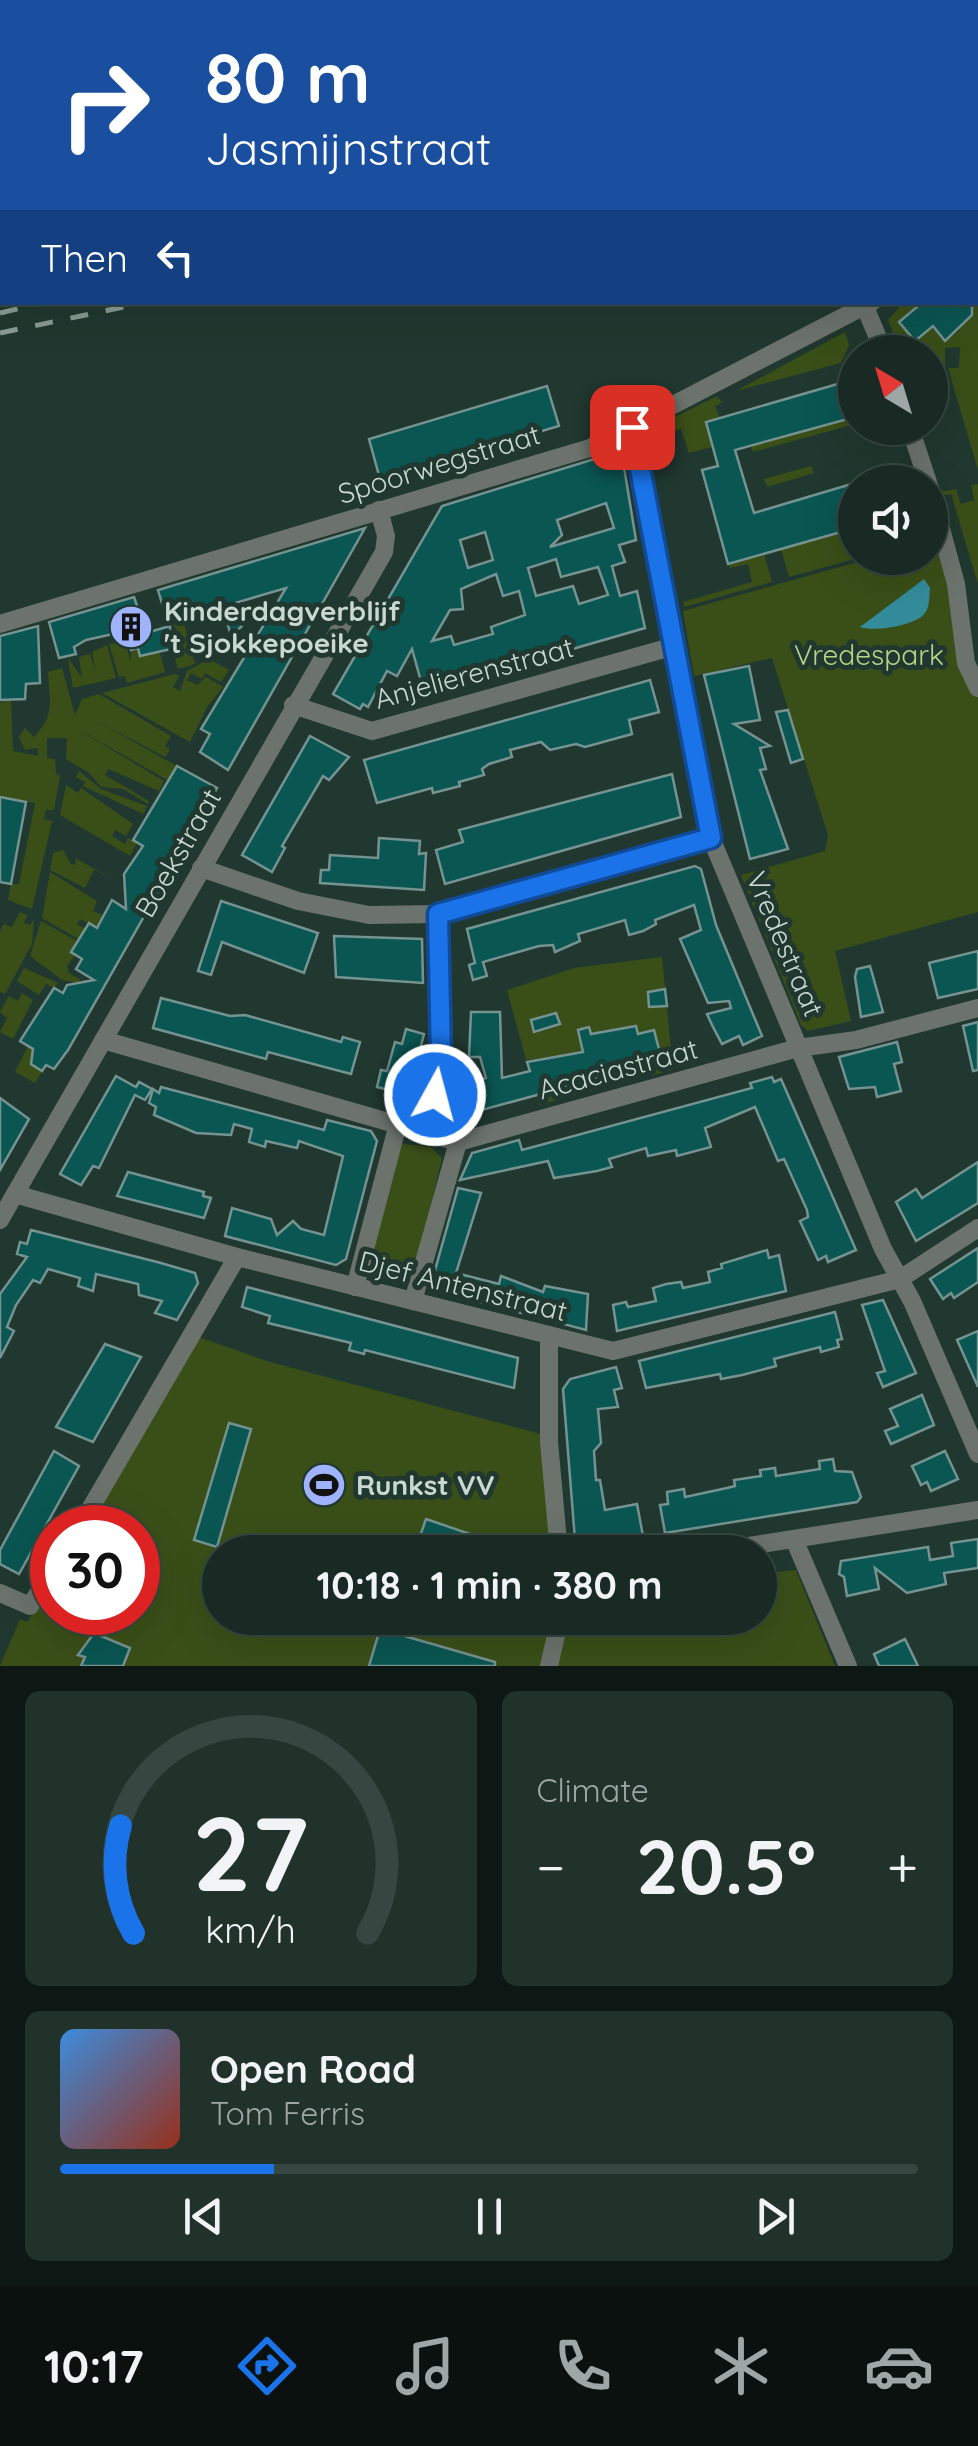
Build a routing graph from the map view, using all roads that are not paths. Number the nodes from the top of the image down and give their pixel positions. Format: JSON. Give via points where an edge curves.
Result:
{"nodes":[{"id":1,"x":868,"y":305,"type":"edge"},
{"id":2,"x":878,"y":335,"type":"edge"},
{"id":3,"x":632,"y":427,"type":"junction"},
{"id":4,"x":379,"y":510,"type":"junction"},
{"id":5,"x":948,"y":546,"type":"edge"},
{"id":6,"x":971,"y":618,"type":"edge"},
{"id":7,"x":0,"y":624,"type":"edge"},
{"id":8,"x":671,"y":647,"type":"junction"},
{"id":9,"x":978,"y":688,"type":"edge"},
{"id":10,"x":293,"y":705,"type":"junction"},
{"id":11,"x":711,"y":838,"type":"junction"},
{"id":12,"x":201,"y":868,"type":"junction"},
{"id":13,"x":438,"y":914,"type":"junction"},
{"id":14,"x":978,"y":1008,"type":"edge"},
{"id":15,"x":103,"y":1040,"type":"junction"},
{"id":16,"x":798,"y":1048,"type":"junction"},
{"id":17,"x":398,"y":1124,"type":"junction"},
{"id":18,"x":428,"y":1132,"type":"junction"},
{"id":19,"x":458,"y":1142,"type":"junction"},
{"id":20,"x":15,"y":1194,"type":"junction"},
{"id":21,"x":0,"y":1220,"type":"edge"},
{"id":22,"x":978,"y":1228,"type":"edge"},
{"id":23,"x":237,"y":1257,"type":"junction"},
{"id":24,"x":900,"y":1279,"type":"junction"},
{"id":25,"x":355,"y":1287,"type":"junction"},
{"id":26,"x":413,"y":1302,"type":"junction"},
{"id":27,"x":548,"y":1338,"type":"junction"},
{"id":28,"x":978,"y":1454,"type":"edge"},
{"id":29,"x":92,"y":1505,"type":"edge"},
{"id":30,"x":978,"y":1510,"type":"edge"},
{"id":31,"x":558,"y":1535,"type":"edge"},
{"id":32,"x":794,"y":1539,"type":"junction"},
{"id":33,"x":777,"y":1542,"type":"edge"},
{"id":34,"x":0,"y":1594,"type":"edge"},
{"id":35,"x":30,"y":1606,"type":"edge"},
{"id":36,"x":556,"y":1635,"type":"edge"},
{"id":37,"x":549,"y":1666,"type":"edge"},
{"id":38,"x":848,"y":1666,"type":"edge"}],
"edges":[{"from":1,"to":2,"type":"street"},
{"from":1,"to":3,"type":"street","name":"Spoorwegstraat"},
{"from":3,"to":4,"type":"street","name":"Spoorwegstraat","via":[[590,448]]},
{"from":3,"to":8,"type":"street","name":"Vredestraat"},
{"from":4,"to":7,"type":"street","name":"Spoorwegstraat"},
{"from":4,"to":10,"type":"street","name":"Boekstraat","via":[[384,552]]},
{"from":5,"to":6,"type":"street"},
{"from":6,"to":9,"type":"street","via":[[966,663]]},
{"from":8,"to":10,"type":"street","name":"Anjelierenstraat","via":[[372,731]]},
{"from":8,"to":11,"type":"street","name":"Vredestraat"},
{"from":10,"to":12,"type":"street","name":"Boekstraat"},
{"from":11,"to":13,"type":"street"},
{"from":11,"to":16,"type":"street","name":"Vredestraat"},
{"from":12,"to":13,"type":"street","via":[[298,901],[370,915]]},
{"from":12,"to":15,"type":"street","name":"Boekstraat"},
{"from":13,"to":18,"type":"street","via":[[441,1058]]},
{"from":14,"to":16,"type":"street","name":"Acaciastraat"},
{"from":15,"to":17,"type":"street"},
{"from":15,"to":20,"type":"street","name":"Boekstraat"},
{"from":16,"to":19,"type":"street","name":"Acaciastraat"},
{"from":16,"to":24,"type":"street","name":"Vredestraat"},
{"from":17,"to":18,"type":"street"},
{"from":17,"to":25,"type":"street"},
{"from":18,"to":19,"type":"street"},
{"from":19,"to":26,"type":"street"},
{"from":20,"to":21,"type":"street","name":"Boekstraat"},
{"from":20,"to":23,"type":"street","name":"Djef Antenstraat"},
{"from":22,"to":24,"type":"street","name":"Djef Antenstraat"},
{"from":23,"to":25,"type":"street","name":"Djef Antenstraat"},
{"from":23,"to":29,"type":"street"},
{"from":24,"to":27,"type":"street","name":"Djef Antenstraat","via":[[612,1351]]},
{"from":24,"to":28,"type":"street","name":"Vredestraat"},
{"from":25,"to":26,"type":"street","name":"Djef Antenstraat"},
{"from":26,"to":27,"type":"street","name":"Djef Antenstraat"},
{"from":27,"to":31,"type":"street"},
{"from":30,"to":32,"type":"street"},
{"from":32,"to":33,"type":"street"},
{"from":32,"to":38,"type":"street"},
{"from":34,"to":35,"type":"street"},
{"from":36,"to":37,"type":"street"}]}
